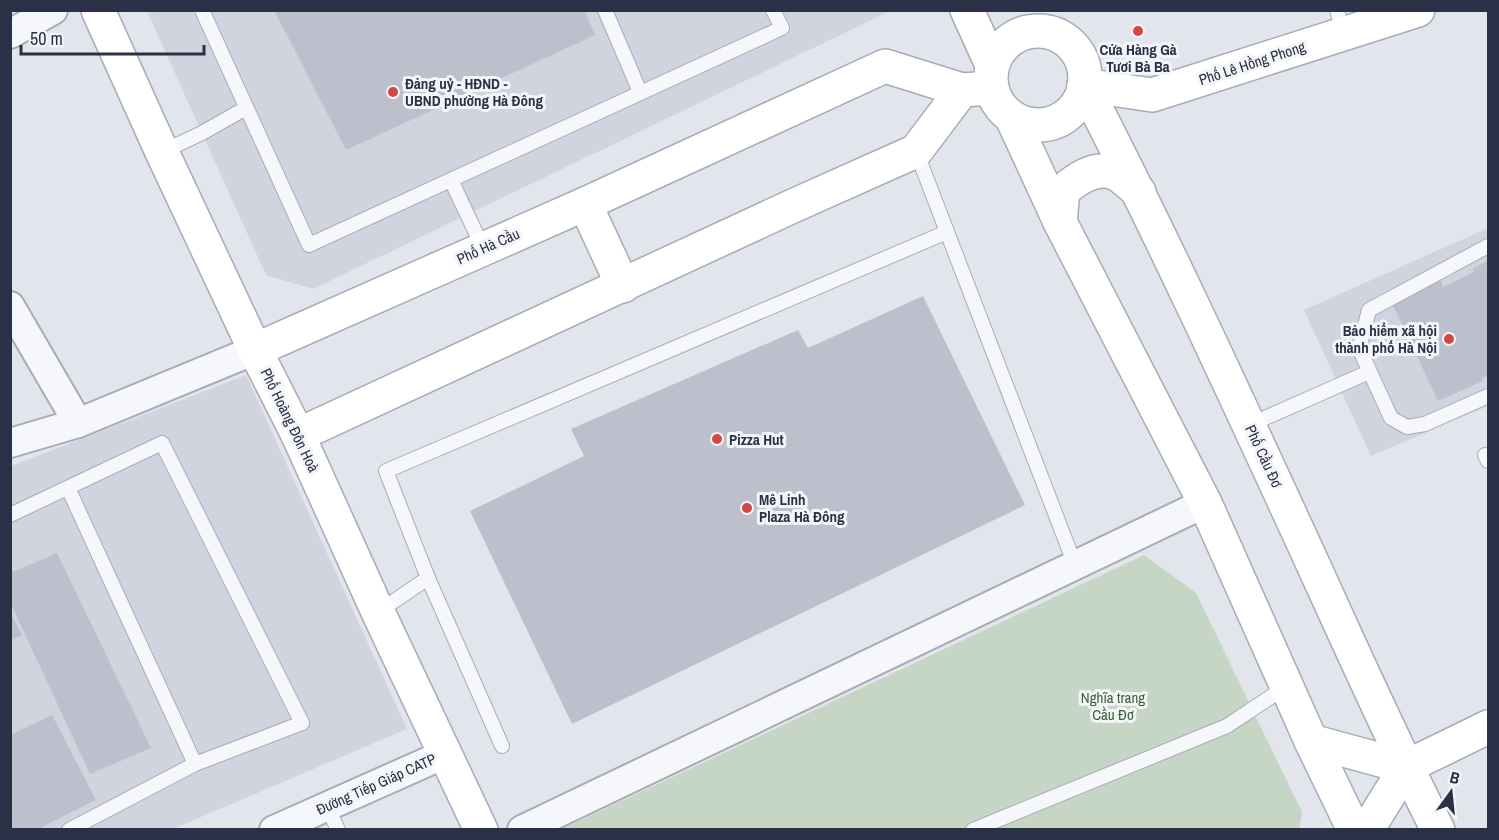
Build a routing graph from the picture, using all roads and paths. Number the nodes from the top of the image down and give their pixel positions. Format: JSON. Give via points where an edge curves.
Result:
{"nodes":[{"id":1,"x":53,"y":10,"type":"edge"},
{"id":2,"x":98,"y":10,"type":"edge"},
{"id":3,"x":202,"y":10,"type":"edge"},
{"id":4,"x":606,"y":10,"type":"edge"},
{"id":5,"x":773,"y":10,"type":"edge"},
{"id":6,"x":967,"y":10,"type":"edge"},
{"id":7,"x":1419,"y":10,"type":"edge"},
{"id":8,"x":1050,"y":22,"type":"edge"},
{"id":9,"x":1340,"y":22,"type":"edge"},
{"id":10,"x":10,"y":34,"type":"edge"},
{"id":11,"x":982,"y":81,"type":"junction"},
{"id":12,"x":1084,"y":85,"type":"junction"},
{"id":13,"x":640,"y":92,"type":"junction"},
{"id":14,"x":246,"y":108,"type":"junction"},
{"id":15,"x":1012,"y":118,"type":"junction"},
{"id":16,"x":916,"y":151,"type":"junction"},
{"id":17,"x":162,"y":152,"type":"junction"},
{"id":18,"x":451,"y":180,"type":"junction"},
{"id":19,"x":1139,"y":192,"type":"junction"},
{"id":20,"x":585,"y":204,"type":"junction"},
{"id":21,"x":1060,"y":222,"type":"junction"},
{"id":22,"x":947,"y":232,"type":"junction"},
{"id":23,"x":1488,"y":246,"type":"edge"},
{"id":24,"x":483,"y":248,"type":"junction"},
{"id":25,"x":623,"y":286,"type":"junction"},
{"id":26,"x":10,"y":306,"type":"edge"},
{"id":27,"x":255,"y":350,"type":"junction"},
{"id":28,"x":1369,"y":372,"type":"junction"},
{"id":29,"x":1488,"y":396,"type":"edge"},
{"id":30,"x":78,"y":423,"type":"junction"},
{"id":31,"x":1249,"y":425,"type":"junction"},
{"id":32,"x":298,"y":435,"type":"junction"},
{"id":33,"x":10,"y":443,"type":"edge"},
{"id":34,"x":68,"y":488,"type":"junction"},
{"id":35,"x":1205,"y":503,"type":"junction"},
{"id":36,"x":10,"y":515,"type":"edge"},
{"id":37,"x":1075,"y":565,"type":"junction"},
{"id":38,"x":428,"y":578,"type":"junction"},
{"id":39,"x":378,"y":612,"type":"junction"},
{"id":40,"x":1287,"y":686,"type":"junction"},
{"id":41,"x":1488,"y":727,"type":"edge"},
{"id":42,"x":1311,"y":741,"type":"junction"},
{"id":43,"x":502,"y":746,"type":"dead end"},
{"id":44,"x":445,"y":754,"type":"junction"},
{"id":45,"x":195,"y":764,"type":"junction"},
{"id":46,"x":1406,"y":767,"type":"junction"},
{"id":47,"x":333,"y":818,"type":"edge"},
{"id":48,"x":69,"y":830,"type":"edge"},
{"id":49,"x":274,"y":830,"type":"edge"},
{"id":50,"x":481,"y":830,"type":"edge"},
{"id":51,"x":522,"y":830,"type":"edge"},
{"id":52,"x":974,"y":830,"type":"edge"},
{"id":53,"x":1354,"y":830,"type":"edge"},
{"id":54,"x":1367,"y":830,"type":"edge"},
{"id":55,"x":1438,"y":830,"type":"edge"}],
"edges":[{"from":1,"to":10,"type":"street"},
{"from":2,"to":17,"type":"street","name":"Phố Hoàng Đôn Hoà"},
{"from":3,"to":14,"type":"lane"},
{"from":4,"to":13,"type":"lane"},
{"from":5,"to":13,"type":"lane","via":[[782,28]]},
{"from":6,"to":11,"type":"street"},
{"from":7,"to":9,"type":"street","name":"Phố Lê Hồng Phong"},
{"from":8,"to":11,"type":"street","via":[[1039,31],[1009,40]]},
{"from":8,"to":12,"type":"street","via":[[1078,54],[1084,69]]},
{"from":9,"to":12,"type":"street","name":"Phố Lê Hồng Phong","via":[[1152,95]]},
{"from":11,"to":15,"type":"street"},
{"from":11,"to":16,"type":"street"},
{"from":11,"to":20,"type":"street","name":"Phố Hà Cầu","via":[[885,66]]},
{"from":12,"to":15,"type":"street","via":[[1080,100],[1057,122],[1026,124]]},
{"from":12,"to":19,"type":"street","name":"Phố Cầu Đơ"},
{"from":13,"to":18,"type":"lane"},
{"from":14,"to":17,"type":"lane"},
{"from":14,"to":18,"type":"lane","via":[[309,245]]},
{"from":15,"to":21,"type":"street"},
{"from":16,"to":22,"type":"lane"},
{"from":16,"to":25,"type":"street"},
{"from":17,"to":27,"type":"street","name":"Phố Hoàng Đôn Hoà"},
{"from":18,"to":24,"type":"lane"},
{"from":19,"to":21,"type":"street","via":[[1113,172],[1099,171],[1075,180],[1063,191]]},
{"from":19,"to":31,"type":"street","name":"Phố Cầu Đơ"},
{"from":20,"to":24,"type":"street","name":"Phố Hà Cầu"},
{"from":20,"to":25,"type":"street"},
{"from":21,"to":35,"type":"street"},
{"from":22,"to":37,"type":"lane"},
{"from":22,"to":38,"type":"lane","via":[[386,471]]},
{"from":23,"to":28,"type":"lane","via":[[1369,310],[1359,348]]},
{"from":24,"to":27,"type":"street","name":"Phố Hà Cầu"},
{"from":25,"to":32,"type":"street"},
{"from":26,"to":30,"type":"street"},
{"from":27,"to":30,"type":"street","name":"Phố Hà Cầu"},
{"from":27,"to":32,"type":"street","name":"Phố Hoàng Đôn Hoà"},
{"from":28,"to":29,"type":"lane","via":[[1391,418],[1407,427],[1425,424]]},
{"from":28,"to":31,"type":"lane"},
{"from":30,"to":33,"type":"street","name":"Phố Hà Cầu"},
{"from":31,"to":46,"type":"street","name":"Phố Cầu Đơ"},
{"from":32,"to":39,"type":"street","name":"Phố Hoàng Đôn Hoà"},
{"from":34,"to":36,"type":"lane"},
{"from":34,"to":45,"type":"lane"},
{"from":34,"to":45,"type":"lane","via":[[162,443],[302,723]]},
{"from":35,"to":37,"type":"street"},
{"from":35,"to":40,"type":"street"},
{"from":37,"to":51,"type":"street"},
{"from":38,"to":39,"type":"lane"},
{"from":38,"to":43,"type":"lane"},
{"from":39,"to":44,"type":"street","name":"Phố Hoàng Đôn Hoà"},
{"from":40,"to":42,"type":"street"},
{"from":40,"to":52,"type":"lane","via":[[1227,726]]},
{"from":41,"to":46,"type":"street"},
{"from":42,"to":46,"type":"street"},
{"from":42,"to":53,"type":"street"},
{"from":44,"to":47,"type":"street","name":"Đường Tiếp Giáp CATP"},
{"from":44,"to":50,"type":"street","name":"Phố Hoàng Đôn Hoà"},
{"from":45,"to":48,"type":"lane"},
{"from":46,"to":54,"type":"street"},
{"from":46,"to":55,"type":"street","name":"Phố Cầu Đơ"},
{"from":47,"to":49,"type":"street","name":"Đường Tiếp Giáp CATP"}]}
